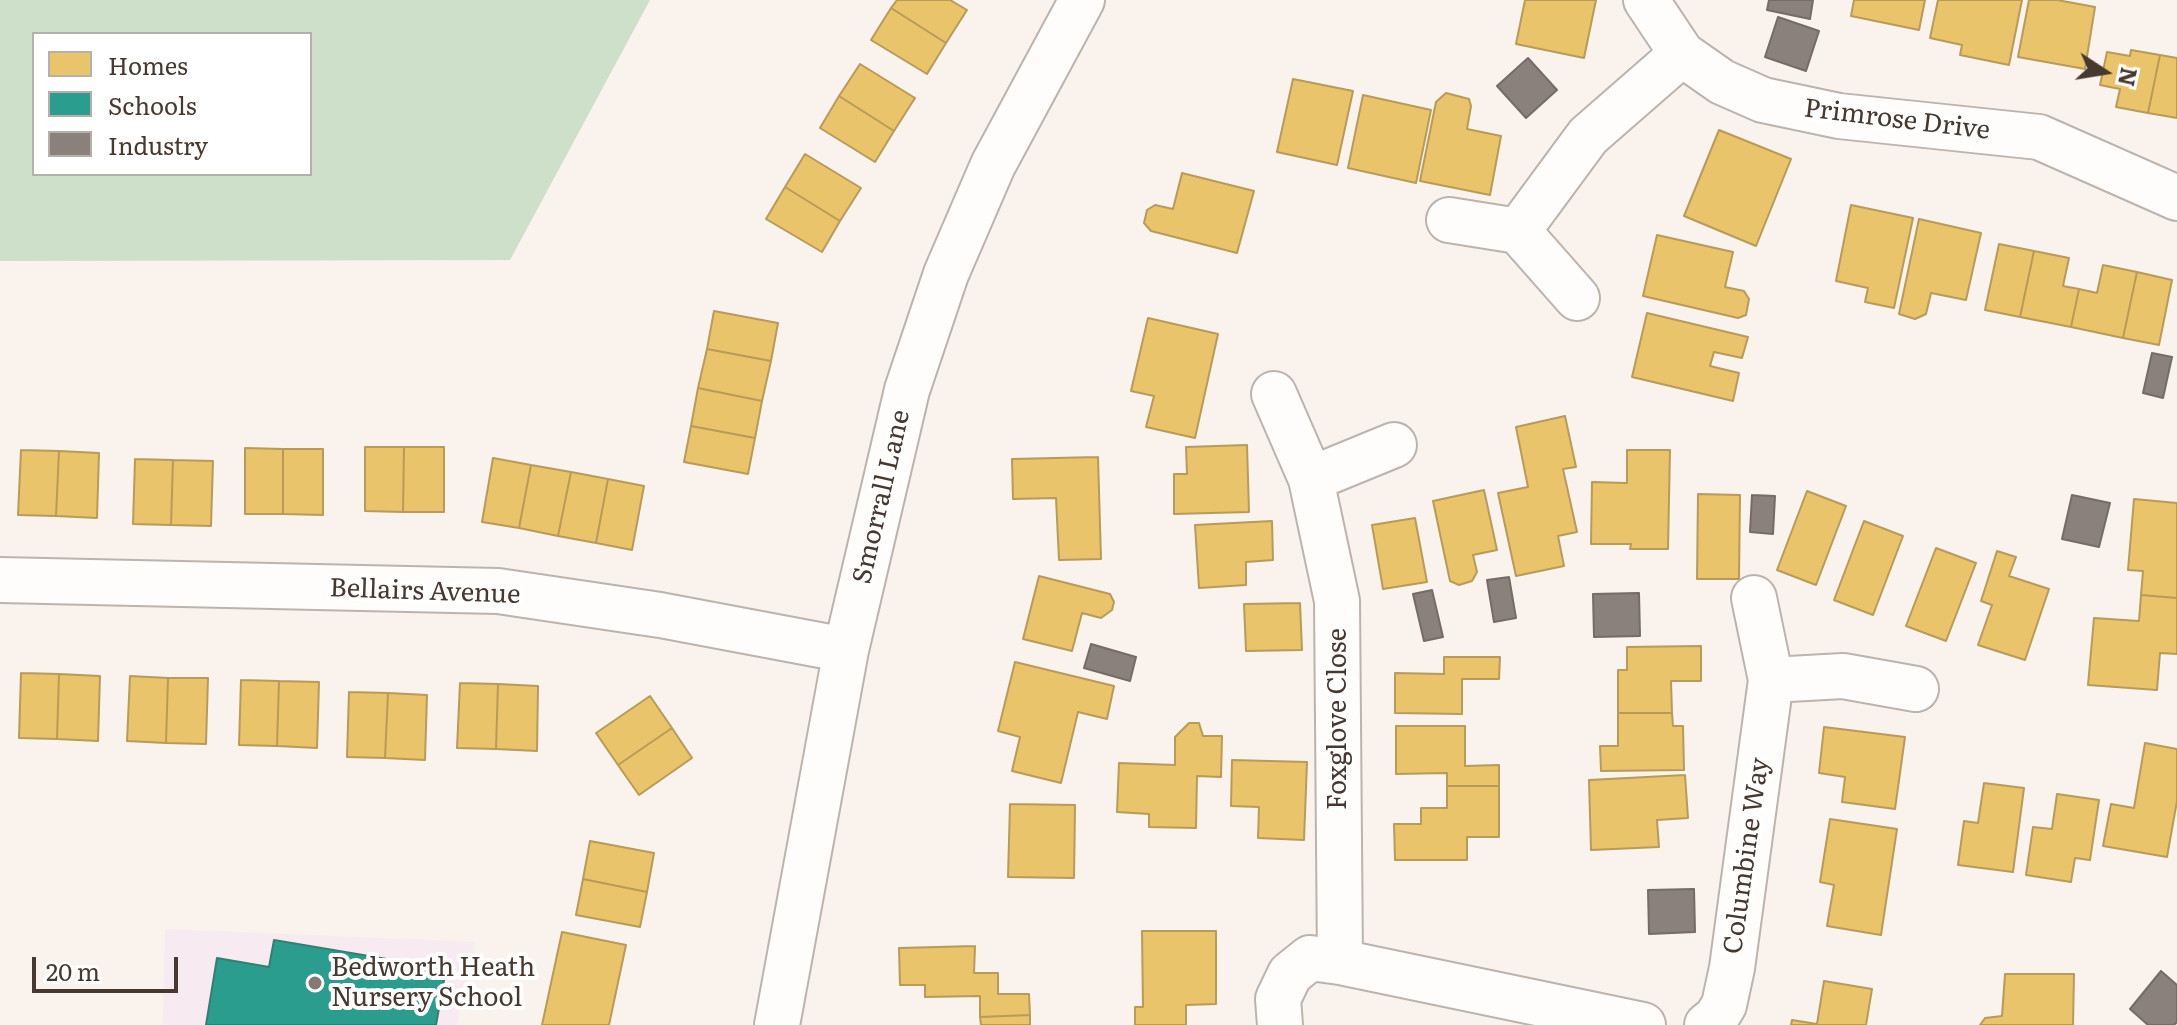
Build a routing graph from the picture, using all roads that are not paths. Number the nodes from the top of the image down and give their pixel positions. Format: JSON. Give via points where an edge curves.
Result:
{"nodes":[{"id":1,"x":1082,"y":0,"type":"edge"},
{"id":2,"x":1646,"y":0,"type":"edge"},
{"id":3,"x":1682,"y":54,"type":"junction"},
{"id":4,"x":2177,"y":198,"type":"edge"},
{"id":5,"x":1449,"y":220,"type":"dead end"},
{"id":6,"x":1518,"y":231,"type":"junction"},
{"id":7,"x":1577,"y":298,"type":"dead end"},
{"id":8,"x":1274,"y":394,"type":"dead end"},
{"id":9,"x":1394,"y":445,"type":"dead end"},
{"id":10,"x":1311,"y":479,"type":"junction"},
{"id":11,"x":0,"y":580,"type":"edge"},
{"id":12,"x":1754,"y":598,"type":"dead end"},
{"id":13,"x":846,"y":650,"type":"junction"},
{"id":14,"x":1771,"y":680,"type":"junction"},
{"id":15,"x":1916,"y":689,"type":"dead end"},
{"id":16,"x":1340,"y":962,"type":"junction"},
{"id":17,"x":777,"y":1025,"type":"edge"},
{"id":18,"x":1280,"y":1025,"type":"edge"},
{"id":19,"x":1643,"y":1025,"type":"edge"},
{"id":20,"x":1707,"y":1025,"type":"edge"}],
"edges":[{"from":1,"to":13,"type":"street","name":"Smorrall Lane","via":[[993,165],[946,274],[907,390]]},
{"from":2,"to":3,"type":"street","name":"Primrose Drive"},
{"from":3,"to":4,"type":"street","name":"Primrose Drive","via":[[1722,82],[1763,100],[1839,116],[2039,137]]},
{"from":3,"to":6,"type":"street","via":[[1588,136]]},
{"from":5,"to":6,"type":"street"},
{"from":6,"to":7,"type":"street"},
{"from":8,"to":10,"type":"street","name":"Foxglove Close"},
{"from":9,"to":10,"type":"street"},
{"from":10,"to":16,"type":"street","name":"Foxglove Close","via":[[1337,601]]},
{"from":11,"to":13,"type":"street","name":"Bellairs Avenue","via":[[498,591]]},
{"from":12,"to":14,"type":"street","name":"Columbine Way"},
{"from":13,"to":17,"type":"street","name":"Smorrall Lane"},
{"from":14,"to":15,"type":"street","via":[[1843,676]]},
{"from":14,"to":20,"type":"street","name":"Columbine Way","via":[[1732,968],[1724,1005]]},
{"from":16,"to":18,"type":"street","via":[[1310,958],[1290,974],[1278,999]]},
{"from":16,"to":19,"type":"street"}]}
